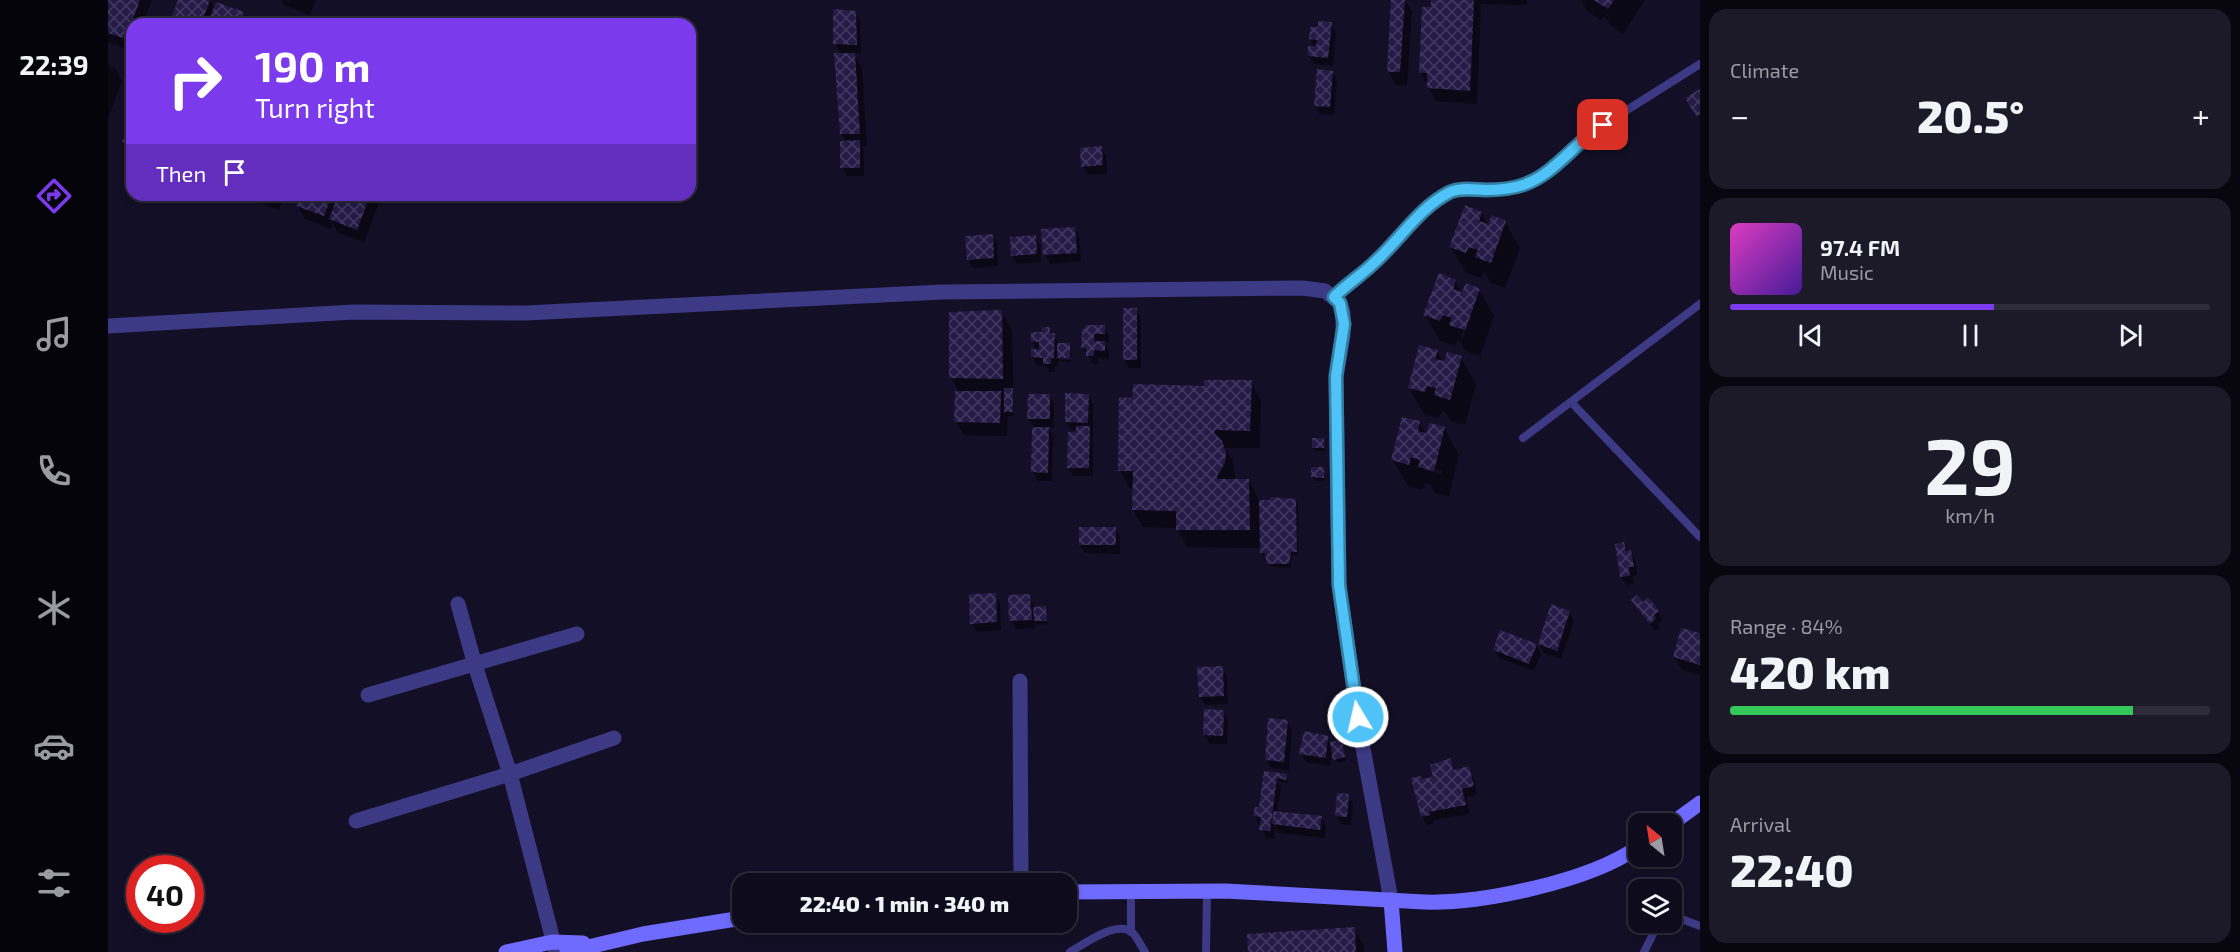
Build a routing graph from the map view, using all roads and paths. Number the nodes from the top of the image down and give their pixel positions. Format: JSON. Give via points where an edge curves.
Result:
{"nodes":[{"id":1,"x":1700,"y":64,"type":"edge"},
{"id":2,"x":1334,"y":297,"type":"junction"},
{"id":3,"x":1700,"y":304,"type":"edge"},
{"id":4,"x":108,"y":326,"type":"edge"},
{"id":5,"x":1572,"y":403,"type":"junction"},
{"id":6,"x":1523,"y":438,"type":"dead end"},
{"id":7,"x":1700,"y":537,"type":"edge"},
{"id":8,"x":458,"y":604,"type":"dead end"},
{"id":9,"x":577,"y":634,"type":"dead end"},
{"id":10,"x":475,"y":665,"type":"junction"},
{"id":11,"x":1020,"y":681,"type":"dead end"},
{"id":12,"x":368,"y":695,"type":"dead end"},
{"id":13,"x":614,"y":738,"type":"dead end"},
{"id":14,"x":510,"y":774,"type":"junction"},
{"id":15,"x":1700,"y":803,"type":"edge"},
{"id":16,"x":1682,"y":816,"type":"edge"},
{"id":17,"x":356,"y":821,"type":"dead end"},
{"id":18,"x":1628,"y":852,"type":"edge"},
{"id":19,"x":1021,"y":873,"type":"edge"},
{"id":20,"x":1077,"y":893,"type":"edge"},
{"id":21,"x":1207,"y":895,"type":"junction"},
{"id":22,"x":1131,"y":896,"type":"junction"},
{"id":23,"x":1391,"y":900,"type":"junction"},
{"id":24,"x":1682,"y":919,"type":"edge"},
{"id":25,"x":732,"y":920,"type":"edge"},
{"id":26,"x":1700,"y":926,"type":"edge"},
{"id":27,"x":1131,"y":932,"type":"junction"},
{"id":28,"x":1654,"y":933,"type":"edge"},
{"id":29,"x":596,"y":944,"type":"junction"},
{"id":30,"x":554,"y":947,"type":"edge"},
{"id":31,"x":506,"y":952,"type":"edge"},
{"id":32,"x":567,"y":952,"type":"edge"},
{"id":33,"x":1070,"y":952,"type":"edge"},
{"id":34,"x":1145,"y":952,"type":"edge"},
{"id":35,"x":1206,"y":952,"type":"edge"},
{"id":36,"x":1395,"y":952,"type":"edge"},
{"id":37,"x":1644,"y":952,"type":"edge"}],
"edges":[{"from":1,"to":2,"type":"lane","via":[[1589,134],[1539,178],[1503,190],[1464,189],[1444,196]]},
{"from":2,"to":4,"type":"street","via":[[1325,291],[1303,288],[942,292],[526,313],[354,312]]},
{"from":2,"to":23,"type":"street","via":[[1340,303],[1344,324],[1336,376],[1340,598]]},
{"from":3,"to":5,"type":"lane"},
{"from":5,"to":6,"type":"lane"},
{"from":5,"to":7,"type":"lane"},
{"from":8,"to":10,"type":"street"},
{"from":9,"to":10,"type":"street"},
{"from":10,"to":12,"type":"street"},
{"from":10,"to":14,"type":"street"},
{"from":11,"to":19,"type":"street"},
{"from":13,"to":14,"type":"street"},
{"from":14,"to":17,"type":"street"},
{"from":14,"to":30,"type":"street"},
{"from":15,"to":16,"type":"main road"},
{"from":18,"to":23,"type":"main road","via":[[1593,870],[1519,891],[1455,901]]},
{"from":20,"to":22,"type":"main road"},
{"from":21,"to":22,"type":"main road"},
{"from":21,"to":23,"type":"main road"},
{"from":21,"to":35,"type":"lane"},
{"from":22,"to":27,"type":"lane"},
{"from":23,"to":36,"type":"main road"},
{"from":24,"to":26,"type":"lane"},
{"from":25,"to":29,"type":"main road"},
{"from":27,"to":33,"type":"lane","via":[[1123,928],[1112,930]]},
{"from":27,"to":34,"type":"lane"},
{"from":28,"to":37,"type":"lane"},
{"from":29,"to":30,"type":"main road"},
{"from":29,"to":32,"type":"main road"},
{"from":30,"to":31,"type":"main road"}]}
